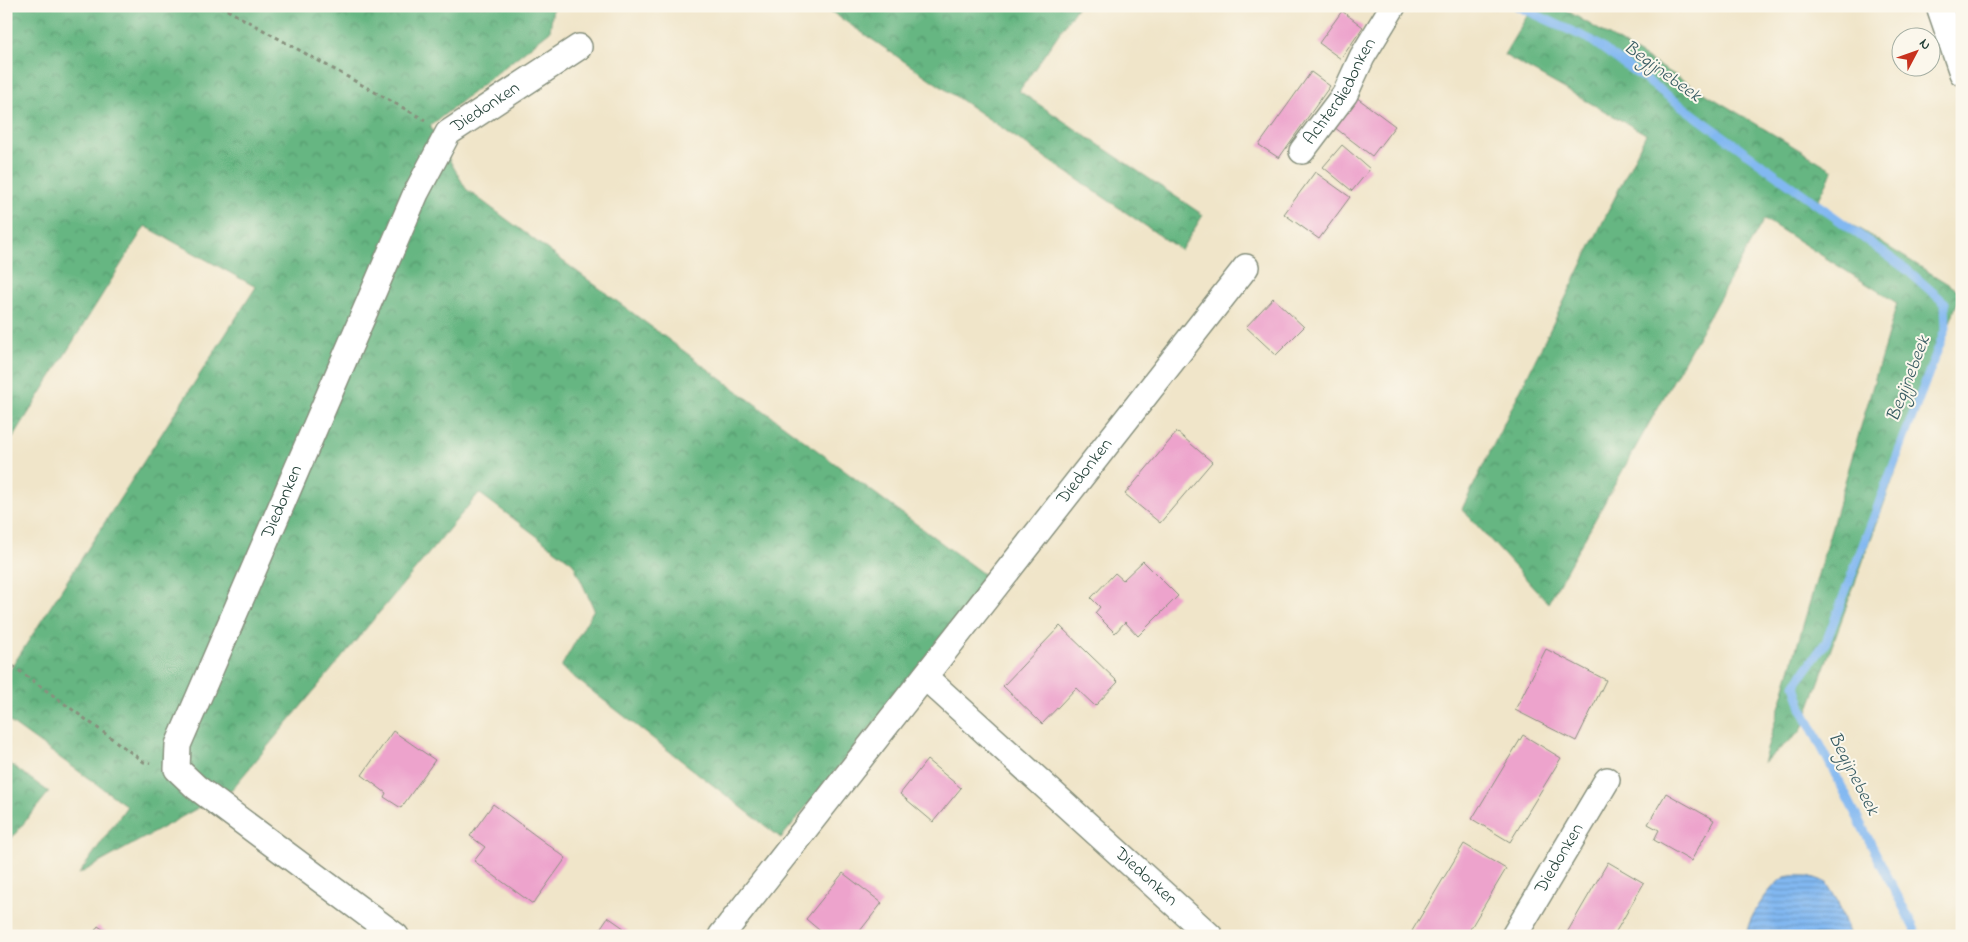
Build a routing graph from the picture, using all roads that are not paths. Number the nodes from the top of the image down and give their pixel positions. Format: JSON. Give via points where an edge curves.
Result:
{"nodes":[{"id":1,"x":1393,"y":6,"type":"edge"},
{"id":2,"x":1938,"y":6,"type":"edge"},
{"id":3,"x":579,"y":47,"type":"dead end"},
{"id":4,"x":1962,"y":73,"type":"edge"},
{"id":5,"x":1302,"y":151,"type":"dead end"},
{"id":6,"x":1246,"y":268,"type":"dead end"},
{"id":7,"x":925,"y":677,"type":"junction"},
{"id":8,"x":1607,"y":780,"type":"dead end"},
{"id":9,"x":396,"y":936,"type":"edge"},
{"id":10,"x":721,"y":936,"type":"edge"},
{"id":11,"x":1210,"y":936,"type":"edge"},
{"id":12,"x":1514,"y":936,"type":"edge"}],
"edges":[{"from":1,"to":5,"type":"street","name":"Achterdiedonken","via":[[1362,57],[1345,94]]},
{"from":2,"to":4,"type":"street"},
{"from":3,"to":9,"type":"street","name":"Diedonken","via":[[448,133],[416,193],[178,745],[177,769],[196,787]]},
{"from":6,"to":7,"type":"street","name":"Diedonken"},
{"from":7,"to":10,"type":"street","name":"Diedonken"},
{"from":7,"to":11,"type":"street","name":"Diedonken"},
{"from":8,"to":12,"type":"street","name":"Diedonken"}]}
